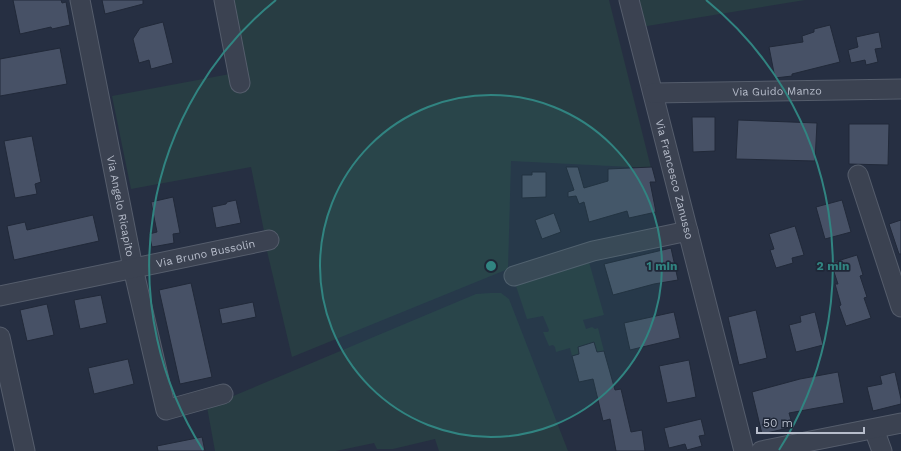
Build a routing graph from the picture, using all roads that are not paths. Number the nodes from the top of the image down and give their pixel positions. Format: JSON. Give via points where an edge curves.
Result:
{"nodes":[{"id":1,"x":80,"y":0,"type":"edge"},
{"id":2,"x":224,"y":0,"type":"edge"},
{"id":3,"x":629,"y":0,"type":"edge"},
{"id":4,"x":240,"y":83,"type":"dead end"},
{"id":5,"x":901,"y":89,"type":"edge"},
{"id":6,"x":653,"y":93,"type":"junction"},
{"id":7,"x":858,"y":175,"type":"dead end"},
{"id":8,"x":688,"y":231,"type":"junction"},
{"id":9,"x":269,"y":240,"type":"dead end"},
{"id":10,"x":133,"y":268,"type":"junction"},
{"id":11,"x":514,"y":276,"type":"dead end"},
{"id":12,"x":0,"y":296,"type":"edge"},
{"id":13,"x":901,"y":307,"type":"edge"},
{"id":14,"x":0,"y":337,"type":"edge"},
{"id":15,"x":223,"y":394,"type":"dead end"},
{"id":16,"x":901,"y":423,"type":"edge"},
{"id":17,"x":874,"y":428,"type":"junction"},
{"id":18,"x":25,"y":451,"type":"edge"},
{"id":19,"x":744,"y":451,"type":"edge"},
{"id":20,"x":761,"y":451,"type":"edge"},
{"id":21,"x":882,"y":451,"type":"edge"}],
"edges":[{"from":1,"to":10,"type":"street","name":"Via Angelo Ricapito"},
{"from":2,"to":4,"type":"street"},
{"from":3,"to":6,"type":"street","name":"Via Francesco Zanusso"},
{"from":5,"to":6,"type":"street","name":"Via Guido Manzo"},
{"from":6,"to":8,"type":"street","name":"Via Francesco Zanusso"},
{"from":7,"to":13,"type":"street"},
{"from":8,"to":11,"type":"street","via":[[593,251]]},
{"from":8,"to":19,"type":"street","name":"Via Francesco Zanusso"},
{"from":9,"to":10,"type":"street","name":"Via Bruno Bussolin"},
{"from":10,"to":12,"type":"street","name":"Via Bruno Bussolin"},
{"from":10,"to":15,"type":"street","name":"Via Angelo Ricapito","via":[[166,410]]},
{"from":14,"to":18,"type":"street"},
{"from":16,"to":17,"type":"street"},
{"from":17,"to":20,"type":"street"},
{"from":17,"to":21,"type":"street"}]}
